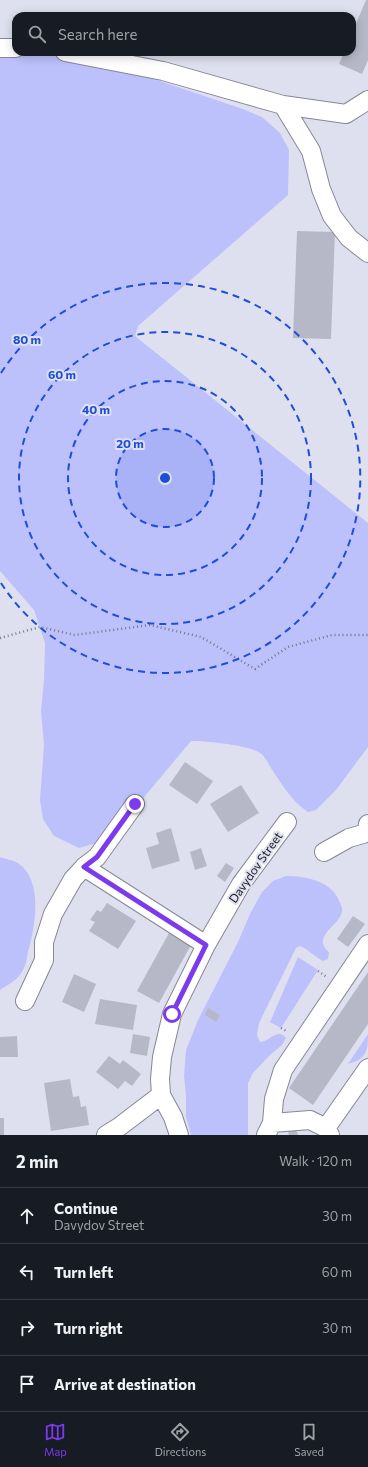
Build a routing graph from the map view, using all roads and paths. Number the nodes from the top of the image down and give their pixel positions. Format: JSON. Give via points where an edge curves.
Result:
{"nodes":[{"id":1,"x":0,"y":48,"type":"edge"},
{"id":2,"x":12,"y":48,"type":"edge"},
{"id":3,"x":86,"y":56,"type":"edge"},
{"id":4,"x":368,"y":100,"type":"edge"},
{"id":5,"x":283,"y":105,"type":"junction"},
{"id":6,"x":368,"y":253,"type":"edge"},
{"id":7,"x":368,"y":635,"type":"edge"},
{"id":8,"x":0,"y":638,"type":"edge"},
{"id":9,"x":135,"y":804,"type":"dead end"},
{"id":10,"x":286,"y":822,"type":"dead end"},
{"id":11,"x":368,"y":828,"type":"edge"},
{"id":12,"x":324,"y":852,"type":"dead end"},
{"id":13,"x":84,"y":867,"type":"junction"},
{"id":14,"x":368,"y":944,"type":"edge"},
{"id":15,"x":206,"y":945,"type":"junction"},
{"id":16,"x":25,"y":1001,"type":"dead end"},
{"id":17,"x":368,"y":1068,"type":"edge"},
{"id":18,"x":161,"y":1095,"type":"junction"},
{"id":19,"x":269,"y":1129,"type":"edge"},
{"id":20,"x":328,"y":1131,"type":"edge"},
{"id":21,"x":106,"y":1135,"type":"edge"},
{"id":22,"x":179,"y":1135,"type":"edge"}],
"edges":[{"from":1,"to":2,"type":"lane"},
{"from":3,"to":5,"type":"lane","via":[[163,71]]},
{"from":4,"to":5,"type":"lane","via":[[346,114]]},
{"from":5,"to":6,"type":"lane","via":[[311,151],[323,195],[332,216],[349,238]]},
{"from":7,"to":8,"type":"path","via":[[332,635],[288,647],[255,668],[201,637],[150,625],[75,635],[40,627]]},
{"from":9,"to":13,"type":"lane","via":[[97,857]]},
{"from":10,"to":15,"type":"lane","name":"Davydov Street","via":[[241,884]]},
{"from":11,"to":12,"type":"lane","via":[[363,834],[349,838]]},
{"from":13,"to":15,"type":"lane"},
{"from":13,"to":16,"type":"lane","via":[[73,879],[52,914],[44,942],[44,960]]},
{"from":14,"to":19,"type":"lane","via":[[283,1070]]},
{"from":15,"to":18,"type":"lane","name":"Davydov Street","via":[[172,1014],[162,1057]]},
{"from":17,"to":20,"type":"lane"},
{"from":18,"to":21,"type":"lane"},
{"from":18,"to":22,"type":"lane","name":"Davydov Street"},
{"from":19,"to":20,"type":"lane","via":[[310,1120]]}]}
